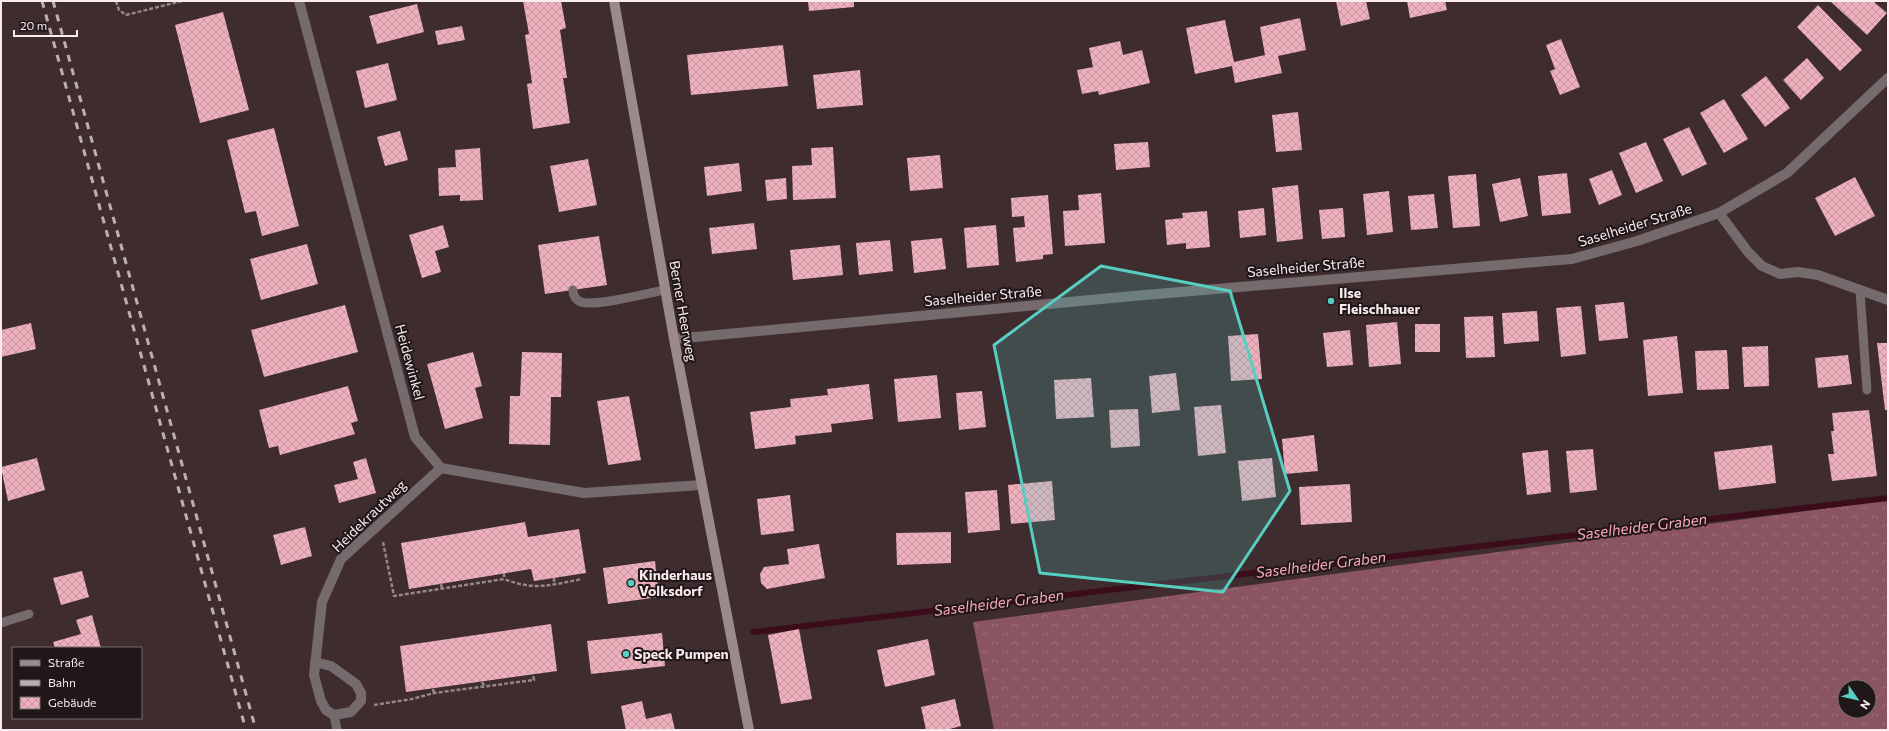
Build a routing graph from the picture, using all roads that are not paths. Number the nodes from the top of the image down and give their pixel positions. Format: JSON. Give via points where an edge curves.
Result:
{"nodes":[{"id":1,"x":299,"y":1,"type":"edge"},
{"id":2,"x":614,"y":1,"type":"edge"},
{"id":3,"x":1888,"y":78,"type":"edge"},
{"id":4,"x":1719,"y":213,"type":"junction"},
{"id":5,"x":573,"y":290,"type":"dead end"},
{"id":6,"x":665,"y":290,"type":"junction"},
{"id":7,"x":1860,"y":291,"type":"junction"},
{"id":8,"x":1888,"y":300,"type":"edge"},
{"id":9,"x":674,"y":339,"type":"junction"},
{"id":10,"x":1867,"y":390,"type":"dead end"},
{"id":11,"x":441,"y":468,"type":"junction"},
{"id":12,"x":701,"y":485,"type":"junction"},
{"id":13,"x":29,"y":614,"type":"dead end"},
{"id":14,"x":1,"y":623,"type":"edge"},
{"id":15,"x":316,"y":662,"type":"junction"},
{"id":16,"x":334,"y":715,"type":"junction"},
{"id":17,"x":337,"y":730,"type":"edge"},
{"id":18,"x":749,"y":730,"type":"edge"}],
"edges":[{"from":1,"to":11,"type":"street","name":"Heidewinkel","via":[[415,437]]},
{"from":2,"to":6,"type":"main road","name":"Berner Heerweg"},
{"from":3,"to":4,"type":"street","name":"Saselheider Straße","via":[[1787,172]]},
{"from":4,"to":7,"type":"street","via":[[1748,252],[1762,266],[1780,274],[1798,272],[1818,275]]},
{"from":4,"to":9,"type":"street","name":"Saselheider Straße","via":[[1637,241],[1572,259],[1133,296]]},
{"from":5,"to":6,"type":"lane","via":[[576,299],[594,304]]},
{"from":6,"to":9,"type":"main road","name":"Berner Heerweg"},
{"from":7,"to":8,"type":"street"},
{"from":7,"to":10,"type":"lane"},
{"from":9,"to":12,"type":"main road","name":"Berner Heerweg"},
{"from":11,"to":12,"type":"street","via":[[584,493]]},
{"from":11,"to":15,"type":"street","name":"Heidekrautweg","via":[[341,559],[322,602]]},
{"from":12,"to":18,"type":"main road","name":"Berner Heerweg"},
{"from":13,"to":14,"type":"lane"},
{"from":15,"to":16,"type":"street","name":"Heidekrautweg","via":[[314,674],[321,701],[326,710]]},
{"from":15,"to":16,"type":"street","via":[[331,666],[356,684],[361,692],[361,701],[351,712]]},
{"from":16,"to":17,"type":"lane"}]}
